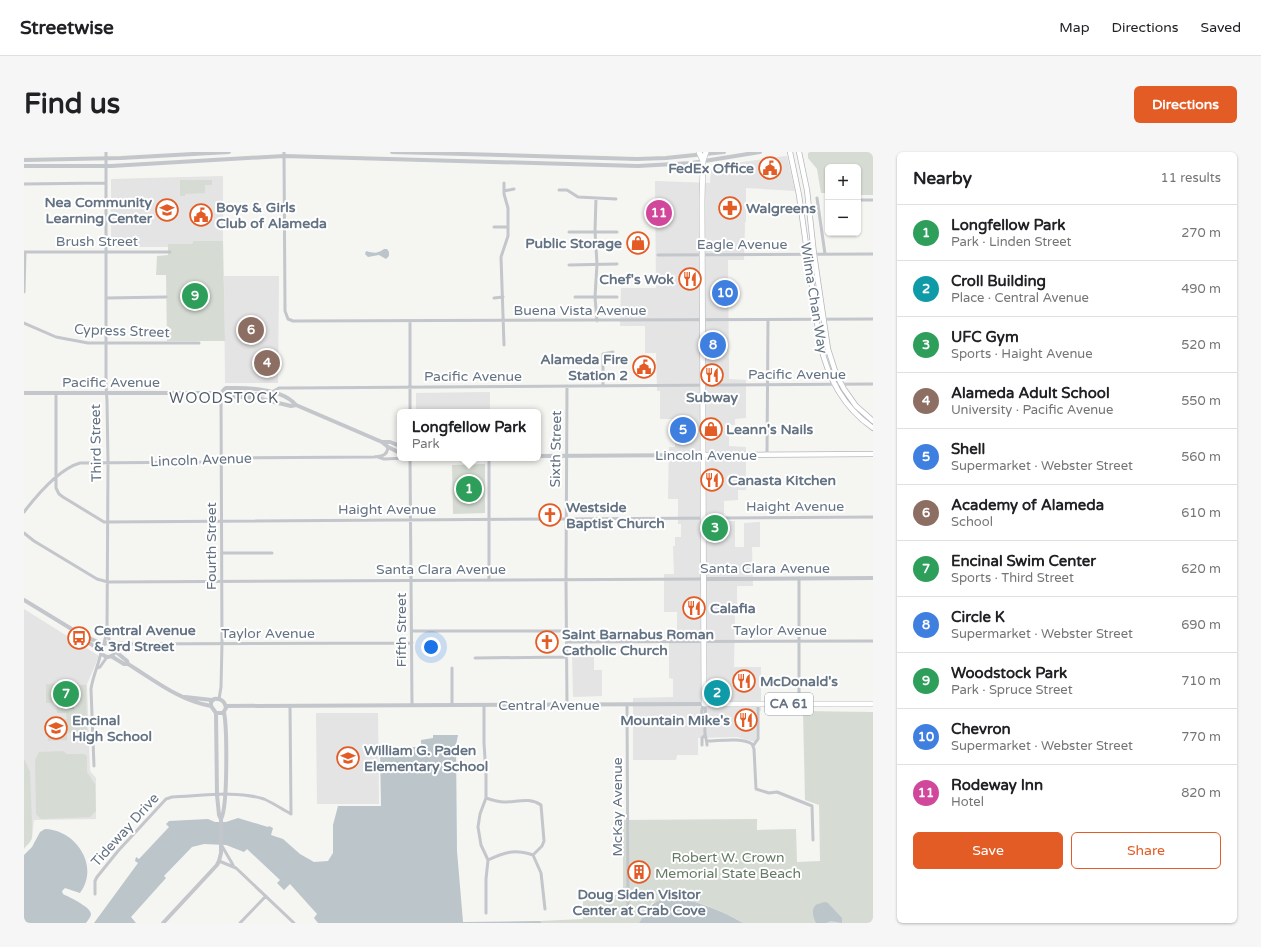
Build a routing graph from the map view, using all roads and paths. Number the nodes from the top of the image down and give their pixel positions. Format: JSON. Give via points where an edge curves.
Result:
{"nodes":[{"id":1,"x":106,"y":152,"type":"edge"},
{"id":2,"x":229,"y":152,"type":"edge"},
{"id":3,"x":392,"y":152,"type":"edge"},
{"id":4,"x":405,"y":152,"type":"edge"},
{"id":5,"x":586,"y":152,"type":"edge"},
{"id":6,"x":724,"y":152,"type":"edge"},
{"id":7,"x":760,"y":152,"type":"edge"},
{"id":8,"x":790,"y":152,"type":"edge"},
{"id":9,"x":799,"y":152,"type":"edge"},
{"id":10,"x":472,"y":153,"type":"edge"},
{"id":11,"x":706,"y":153,"type":"edge"},
{"id":12,"x":284,"y":154,"type":"edge"},
{"id":13,"x":699,"y":154,"type":"edge"},
{"id":14,"x":106,"y":158,"type":"junction"},
{"id":15,"x":586,"y":158,"type":"junction"},
{"id":16,"x":24,"y":160,"type":"edge"},
{"id":17,"x":405,"y":160,"type":"junction"},
{"id":18,"x":703,"y":161,"type":"junction"},
{"id":19,"x":472,"y":162,"type":"junction"},
{"id":20,"x":24,"y":166,"type":"edge"},
{"id":21,"x":106,"y":166,"type":"junction"},
{"id":22,"x":105,"y":183,"type":"junction"},
{"id":23,"x":504,"y":183,"type":"dead end"},
{"id":24,"x":24,"y":184,"type":"edge"},
{"id":25,"x":514,"y":189,"type":"dead end"},
{"id":26,"x":558,"y":190,"type":"dead end"},
{"id":27,"x":504,"y":191,"type":"junction"},
{"id":28,"x":596,"y":198,"type":"junction"},
{"id":29,"x":616,"y":198,"type":"dead end"},
{"id":30,"x":817,"y":198,"type":"dead end"},
{"id":31,"x":861,"y":200,"type":"edge"},
{"id":32,"x":873,"y":200,"type":"edge"},
{"id":33,"x":494,"y":227,"type":"dead end"},
{"id":34,"x":508,"y":227,"type":"junction"},
{"id":35,"x":594,"y":231,"type":"junction"},
{"id":36,"x":569,"y":232,"type":"dead end"},
{"id":37,"x":617,"y":232,"type":"dead end"},
{"id":38,"x":24,"y":252,"type":"edge"},
{"id":39,"x":105,"y":252,"type":"junction"},
{"id":40,"x":170,"y":252,"type":"dead end"},
{"id":41,"x":807,"y":254,"type":"junction"},
{"id":42,"x":814,"y":254,"type":"junction"},
{"id":43,"x":825,"y":254,"type":"junction"},
{"id":44,"x":873,"y":254,"type":"edge"},
{"id":45,"x":658,"y":255,"type":"dead end"},
{"id":46,"x":703,"y":255,"type":"junction"},
{"id":47,"x":569,"y":264,"type":"dead end"},
{"id":48,"x":597,"y":264,"type":"junction"},
{"id":49,"x":617,"y":264,"type":"dead end"},
{"id":50,"x":24,"y":292,"type":"edge"},
{"id":51,"x":166,"y":297,"type":"dead end"},
{"id":52,"x":503,"y":297,"type":"junction"},
{"id":53,"x":575,"y":297,"type":"dead end"},
{"id":54,"x":595,"y":297,"type":"junction"},
{"id":55,"x":617,"y":297,"type":"dead end"},
{"id":56,"x":106,"y":298,"type":"junction"},
{"id":57,"x":494,"y":298,"type":"dead end"},
{"id":58,"x":817,"y":319,"type":"junction"},
{"id":59,"x":823,"y":319,"type":"junction"},
{"id":60,"x":873,"y":319,"type":"edge"},
{"id":61,"x":703,"y":320,"type":"junction"},
{"id":62,"x":768,"y":320,"type":"junction"},
{"id":63,"x":504,"y":321,"type":"junction"},
{"id":64,"x":596,"y":321,"type":"junction"},
{"id":65,"x":410,"y":322,"type":"junction"},
{"id":66,"x":24,"y":323,"type":"edge"},
{"id":67,"x":105,"y":343,"type":"junction"},
{"id":68,"x":199,"y":343,"type":"dead end"},
{"id":69,"x":504,"y":346,"type":"dead end"},
{"id":70,"x":613,"y":352,"type":"dead end"},
{"id":71,"x":834,"y":384,"type":"junction"},
{"id":72,"x":842,"y":384,"type":"junction"},
{"id":73,"x":873,"y":384,"type":"edge"},
{"id":74,"x":703,"y":385,"type":"junction"},
{"id":75,"x":768,"y":385,"type":"junction"},
{"id":76,"x":567,"y":386,"type":"junction"},
{"id":77,"x":603,"y":386,"type":"junction"},
{"id":78,"x":411,"y":387,"type":"junction"},
{"id":79,"x":272,"y":392,"type":"junction"},
{"id":80,"x":24,"y":393,"type":"edge"},
{"id":81,"x":56,"y":393,"type":"junction"},
{"id":82,"x":106,"y":393,"type":"junction"},
{"id":83,"x":221,"y":393,"type":"junction"},
{"id":84,"x":296,"y":405,"type":"junction"},
{"id":85,"x":410,"y":409,"type":"edge"},
{"id":86,"x":873,"y":421,"type":"edge"},
{"id":87,"x":873,"y":428,"type":"edge"},
{"id":88,"x":382,"y":442,"type":"junction"},
{"id":89,"x":397,"y":445,"type":"edge"},
{"id":90,"x":388,"y":447,"type":"junction"},
{"id":91,"x":397,"y":452,"type":"edge"},
{"id":92,"x":873,"y":454,"type":"edge"},
{"id":93,"x":703,"y":455,"type":"junction"},
{"id":94,"x":767,"y":455,"type":"junction"},
{"id":95,"x":541,"y":456,"type":"edge"},
{"id":96,"x":567,"y":456,"type":"junction"},
{"id":97,"x":374,"y":457,"type":"junction"},
{"id":98,"x":397,"y":458,"type":"edge"},
{"id":99,"x":222,"y":460,"type":"junction"},
{"id":100,"x":410,"y":461,"type":"edge"},
{"id":101,"x":489,"y":461,"type":"edge"},
{"id":102,"x":108,"y":462,"type":"junction"},
{"id":103,"x":56,"y":477,"type":"junction"},
{"id":104,"x":24,"y":512,"type":"edge"},
{"id":105,"x":873,"y":517,"type":"edge"},
{"id":106,"x":704,"y":518,"type":"junction"},
{"id":107,"x":411,"y":520,"type":"junction"},
{"id":108,"x":489,"y":520,"type":"junction"},
{"id":109,"x":566,"y":520,"type":"junction"},
{"id":110,"x":222,"y":521,"type":"junction"},
{"id":111,"x":108,"y":522,"type":"junction"},
{"id":112,"x":24,"y":533,"type":"edge"},
{"id":113,"x":222,"y":553,"type":"junction"},
{"id":114,"x":272,"y":553,"type":"dead end"},
{"id":115,"x":799,"y":578,"type":"junction"},
{"id":116,"x":873,"y":578,"type":"edge"},
{"id":117,"x":704,"y":579,"type":"junction"},
{"id":118,"x":411,"y":580,"type":"junction"},
{"id":119,"x":489,"y":580,"type":"junction"},
{"id":120,"x":566,"y":580,"type":"junction"},
{"id":121,"x":108,"y":582,"type":"junction"},
{"id":122,"x":222,"y":582,"type":"junction"},
{"id":123,"x":24,"y":600,"type":"edge"},
{"id":124,"x":567,"y":630,"type":"junction"},
{"id":125,"x":412,"y":631,"type":"junction"},
{"id":126,"x":107,"y":632,"type":"junction"},
{"id":127,"x":83,"y":637,"type":"junction"},
{"id":128,"x":704,"y":641,"type":"junction"},
{"id":129,"x":799,"y":641,"type":"junction"},
{"id":130,"x":873,"y":641,"type":"edge"},
{"id":131,"x":567,"y":642,"type":"junction"},
{"id":132,"x":111,"y":643,"type":"junction"},
{"id":133,"x":412,"y":643,"type":"junction"},
{"id":134,"x":103,"y":644,"type":"junction"},
{"id":135,"x":125,"y":644,"type":"junction"},
{"id":136,"x":222,"y":644,"type":"junction"},
{"id":137,"x":115,"y":650,"type":"junction"},
{"id":138,"x":101,"y":651,"type":"junction"},
{"id":139,"x":109,"y":657,"type":"junction"},
{"id":140,"x":567,"y":657,"type":"junction"},
{"id":141,"x":475,"y":658,"type":"dead end"},
{"id":142,"x":128,"y":664,"type":"junction"},
{"id":143,"x":97,"y":668,"type":"junction"},
{"id":144,"x":452,"y":668,"type":"dead end"},
{"id":145,"x":183,"y":696,"type":"junction"},
{"id":146,"x":219,"y":699,"type":"junction"},
{"id":147,"x":212,"y":700,"type":"junction"},
{"id":148,"x":704,"y":704,"type":"junction"},
{"id":149,"x":758,"y":704,"type":"junction"},
{"id":150,"x":799,"y":704,"type":"junction"},
{"id":151,"x":873,"y":704,"type":"edge"},
{"id":152,"x":452,"y":705,"type":"junction"},
{"id":153,"x":484,"y":705,"type":"junction"},
{"id":154,"x":567,"y":705,"type":"junction"},
{"id":155,"x":628,"y":705,"type":"junction"},
{"id":156,"x":211,"y":706,"type":"junction"},
{"id":157,"x":226,"y":706,"type":"junction"},
{"id":158,"x":290,"y":706,"type":"junction"},
{"id":159,"x":412,"y":706,"type":"junction"},
{"id":160,"x":224,"y":712,"type":"junction"},
{"id":161,"x":216,"y":713,"type":"junction"},
{"id":162,"x":705,"y":735,"type":"junction"},
{"id":163,"x":707,"y":741,"type":"junction"},
{"id":164,"x":702,"y":745,"type":"dead end"},
{"id":165,"x":707,"y":745,"type":"dead end"},
{"id":166,"x":753,"y":746,"type":"junction"},
{"id":167,"x":94,"y":766,"type":"dead end"},
{"id":168,"x":217,"y":795,"type":"junction"},
{"id":169,"x":225,"y":795,"type":"junction"},
{"id":170,"x":486,"y":798,"type":"junction"},
{"id":171,"x":221,"y":819,"type":"junction"},
{"id":172,"x":813,"y":840,"type":"dead end"},
{"id":173,"x":221,"y":845,"type":"junction"},
{"id":174,"x":533,"y":855,"type":"junction"},
{"id":175,"x":488,"y":860,"type":"junction"},
{"id":176,"x":219,"y":861,"type":"junction"},
{"id":177,"x":233,"y":865,"type":"junction"},
{"id":178,"x":95,"y":894,"type":"dead end"},
{"id":179,"x":266,"y":896,"type":"junction"},
{"id":180,"x":545,"y":909,"type":"dead end"},
{"id":181,"x":628,"y":909,"type":"dead end"},
{"id":182,"x":486,"y":913,"type":"dead end"},
{"id":183,"x":164,"y":923,"type":"edge"},
{"id":184,"x":240,"y":923,"type":"edge"},
{"id":185,"x":294,"y":923,"type":"edge"}],
"edges":[{"from":1,"to":14,"type":"street","name":"Third Street"},
{"from":2,"to":14,"type":"street"},
{"from":3,"to":4,"type":"street"},
{"from":4,"to":10,"type":"street"},
{"from":4,"to":17,"type":"street"},
{"from":5,"to":15,"type":"street"},
{"from":6,"to":11,"type":"street"},
{"from":7,"to":18,"type":"street"},
{"from":8,"to":41,"type":"main road","name":"Wilma Chan Way","via":[[800,195]]},
{"from":9,"to":42,"type":"main road","name":"Wilma Chan Way","via":[[807,190]]},
{"from":10,"to":15,"type":"street"},
{"from":10,"to":19,"type":"street"},
{"from":11,"to":13,"type":"street"},
{"from":11,"to":18,"type":"main road"},
{"from":12,"to":17,"type":"street"},
{"from":12,"to":21,"type":"street"},
{"from":12,"to":65,"type":"street","name":"Buena Vista Avenue","via":[[285,311],[288,319],[299,322]]},
{"from":13,"to":15,"type":"street","via":[[666,158]]},
{"from":13,"to":18,"type":"main road"},
{"from":14,"to":16,"type":"street"},
{"from":14,"to":21,"type":"street","name":"Third Street"},
{"from":17,"to":19,"type":"street"},
{"from":18,"to":19,"type":"street","via":[[638,166]]},
{"from":18,"to":46,"type":"main road"},
{"from":20,"to":21,"type":"street"},
{"from":21,"to":22,"type":"street","name":"Third Street"},
{"from":22,"to":24,"type":"street"},
{"from":22,"to":39,"type":"street","name":"Third Street"},
{"from":23,"to":27,"type":"street"},
{"from":25,"to":27,"type":"street"},
{"from":26,"to":28,"type":"street","via":[[567,190],[578,198]]},
{"from":27,"to":34,"type":"street","via":[[508,208]]},
{"from":28,"to":29,"type":"street"},
{"from":28,"to":35,"type":"street"},
{"from":30,"to":43,"type":"street"},
{"from":31,"to":32,"type":"street"},
{"from":33,"to":34,"type":"street"},
{"from":34,"to":52,"type":"street","via":[[508,236],[501,257]]},
{"from":35,"to":36,"type":"street"},
{"from":35,"to":37,"type":"street"},
{"from":35,"to":48,"type":"street"},
{"from":38,"to":39,"type":"street","name":"Brush Street"},
{"from":38,"to":50,"type":"street"},
{"from":39,"to":40,"type":"street","name":"Brush Street"},
{"from":39,"to":56,"type":"street","name":"Third Street"},
{"from":41,"to":42,"type":"street","name":"Eagle Avenue"},
{"from":41,"to":46,"type":"street","name":"Eagle Avenue"},
{"from":41,"to":58,"type":"main road","name":"Wilma Chan Way"},
{"from":42,"to":43,"type":"street","name":"Eagle Avenue"},
{"from":42,"to":59,"type":"main road","name":"Wilma Chan Way"},
{"from":43,"to":44,"type":"street","name":"Eagle Avenue"},
{"from":45,"to":46,"type":"street","name":"Eagle Avenue"},
{"from":46,"to":61,"type":"main road"},
{"from":47,"to":48,"type":"street"},
{"from":48,"to":49,"type":"street"},
{"from":48,"to":54,"type":"street"},
{"from":51,"to":56,"type":"street"},
{"from":52,"to":57,"type":"street"},
{"from":52,"to":63,"type":"street"},
{"from":53,"to":54,"type":"street"},
{"from":54,"to":55,"type":"street"},
{"from":54,"to":64,"type":"street"},
{"from":56,"to":67,"type":"street","name":"Third Street"},
{"from":58,"to":59,"type":"street","name":"Buena Vista Avenue"},
{"from":58,"to":62,"type":"street","name":"Buena Vista Avenue"},
{"from":58,"to":71,"type":"main road","name":"Wilma Chan Way","via":[[824,360]]},
{"from":59,"to":60,"type":"street","name":"Buena Vista Avenue"},
{"from":59,"to":72,"type":"main road","name":"Wilma Chan Way","via":[[829,354]]},
{"from":61,"to":62,"type":"street","name":"Buena Vista Avenue"},
{"from":61,"to":64,"type":"street","name":"Buena Vista Avenue"},
{"from":61,"to":74,"type":"main road"},
{"from":62,"to":75,"type":"street"},
{"from":63,"to":64,"type":"street","name":"Buena Vista Avenue"},
{"from":63,"to":65,"type":"street","name":"Buena Vista Avenue"},
{"from":63,"to":69,"type":"street"},
{"from":65,"to":78,"type":"street"},
{"from":66,"to":67,"type":"street","name":"Cypress Street","via":[[72,341]]},
{"from":67,"to":68,"type":"street","name":"Cypress Street"},
{"from":67,"to":82,"type":"street","name":"Third Street"},
{"from":70,"to":77,"type":"street","via":[[603,354]]},
{"from":71,"to":72,"type":"street","name":"Pacific Avenue"},
{"from":71,"to":75,"type":"street","name":"Pacific Avenue"},
{"from":71,"to":87,"type":"main road","name":"Wilma Chan Way","via":[[848,406]]},
{"from":72,"to":73,"type":"street","name":"Pacific Avenue"},
{"from":72,"to":86,"type":"main road","name":"Wilma Chan Way","via":[[853,402]]},
{"from":74,"to":75,"type":"street","name":"Pacific Avenue"},
{"from":74,"to":77,"type":"street","name":"Pacific Avenue"},
{"from":74,"to":93,"type":"main road"},
{"from":75,"to":94,"type":"street"},
{"from":76,"to":77,"type":"street","name":"Pacific Avenue"},
{"from":76,"to":78,"type":"street","name":"Pacific Avenue"},
{"from":76,"to":96,"type":"street","name":"Sixth Street"},
{"from":78,"to":79,"type":"street","name":"Pacific Avenue","via":[[279,388]]},
{"from":78,"to":85,"type":"street"},
{"from":79,"to":83,"type":"street"},
{"from":79,"to":84,"type":"street"},
{"from":80,"to":81,"type":"street","name":"Pacific Avenue"},
{"from":81,"to":82,"type":"street","name":"Pacific Avenue"},
{"from":81,"to":103,"type":"street","name":"Haight Avenue"},
{"from":82,"to":83,"type":"street","name":"Pacific Avenue"},
{"from":82,"to":102,"type":"street","name":"Third Street"},
{"from":83,"to":84,"type":"street","name":"Pacific Avenue","via":[[225,396]]},
{"from":83,"to":99,"type":"street","name":"Fourth Street"},
{"from":84,"to":88,"type":"street"},
{"from":88,"to":89,"type":"street"},
{"from":88,"to":90,"type":"street"},
{"from":90,"to":91,"type":"street"},
{"from":90,"to":97,"type":"street","via":[[385,455]]},
{"from":92,"to":94,"type":"main road","name":"Lincoln Avenue"},
{"from":93,"to":94,"type":"main road","name":"Lincoln Avenue"},
{"from":93,"to":96,"type":"street","name":"Lincoln Avenue"},
{"from":93,"to":106,"type":"main road"},
{"from":95,"to":96,"type":"street","name":"Lincoln Avenue"},
{"from":96,"to":109,"type":"street","name":"Sixth Street"},
{"from":97,"to":98,"type":"street","name":"Lincoln Avenue"},
{"from":97,"to":99,"type":"street","name":"Lincoln Avenue"},
{"from":99,"to":102,"type":"street","name":"Lincoln Avenue"},
{"from":99,"to":110,"type":"street","name":"Fourth Street"},
{"from":100,"to":107,"type":"street","name":"Fifth Street"},
{"from":101,"to":108,"type":"street"},
{"from":102,"to":103,"type":"street","name":"Lincoln Avenue","via":[[73,464]]},
{"from":102,"to":111,"type":"street","name":"Third Street"},
{"from":103,"to":104,"type":"street","name":"Lincoln Avenue"},
{"from":103,"to":111,"type":"street","name":"Haight Avenue","via":[[58,494]]},
{"from":105,"to":106,"type":"street","name":"Haight Avenue"},
{"from":106,"to":109,"type":"street","name":"Haight Avenue"},
{"from":106,"to":117,"type":"main road"},
{"from":107,"to":108,"type":"street","name":"Haight Avenue"},
{"from":107,"to":110,"type":"street","name":"Haight Avenue"},
{"from":107,"to":118,"type":"street","name":"Fifth Street"},
{"from":108,"to":109,"type":"street","name":"Haight Avenue"},
{"from":108,"to":119,"type":"street"},
{"from":109,"to":120,"type":"street","name":"Sixth Street"},
{"from":110,"to":111,"type":"street","name":"Haight Avenue"},
{"from":110,"to":113,"type":"street","name":"Fourth Street"},
{"from":111,"to":121,"type":"street","name":"Third Street"},
{"from":112,"to":121,"type":"street","name":"Santa Clara Avenue","via":[[97,579]]},
{"from":113,"to":114,"type":"street"},
{"from":113,"to":122,"type":"street","name":"Fourth Street"},
{"from":115,"to":116,"type":"street","name":"Santa Clara Avenue"},
{"from":115,"to":117,"type":"street","name":"Santa Clara Avenue"},
{"from":115,"to":129,"type":"street"},
{"from":117,"to":120,"type":"street","name":"Santa Clara Avenue"},
{"from":117,"to":128,"type":"main road"},
{"from":118,"to":119,"type":"street","name":"Santa Clara Avenue"},
{"from":118,"to":122,"type":"street","name":"Santa Clara Avenue"},
{"from":118,"to":125,"type":"street","name":"Fifth Street"},
{"from":119,"to":120,"type":"street","name":"Santa Clara Avenue"},
{"from":120,"to":124,"type":"street","name":"Sixth Street"},
{"from":121,"to":122,"type":"street","name":"Santa Clara Avenue"},
{"from":121,"to":126,"type":"street","name":"Third Street"},
{"from":122,"to":136,"type":"street","name":"Fourth Street"},
{"from":123,"to":127,"type":"street"},
{"from":124,"to":125,"type":"street"},
{"from":124,"to":131,"type":"street","name":"Sixth Street"},
{"from":125,"to":133,"type":"street","name":"Fifth Street"},
{"from":126,"to":132,"type":"street","name":"Third Street"},
{"from":126,"to":134,"type":"street","name":"Third Street"},
{"from":127,"to":134,"type":"street"},
{"from":127,"to":138,"type":"street"},
{"from":128,"to":129,"type":"street","name":"Taylor Avenue"},
{"from":128,"to":131,"type":"street","name":"Taylor Avenue"},
{"from":128,"to":148,"type":"main road"},
{"from":129,"to":130,"type":"street","name":"Taylor Avenue"},
{"from":129,"to":150,"type":"street"},
{"from":131,"to":140,"type":"street","name":"Sixth Street"},
{"from":132,"to":134,"type":"street"},
{"from":132,"to":135,"type":"street","name":"Taylor Avenue"},
{"from":132,"to":137,"type":"street"},
{"from":133,"to":136,"type":"street","name":"Taylor Avenue"},
{"from":133,"to":159,"type":"street","name":"Fifth Street"},
{"from":134,"to":138,"type":"street"},
{"from":135,"to":136,"type":"street","name":"Taylor Avenue"},
{"from":135,"to":137,"type":"street","name":"Taylor Avenue"},
{"from":136,"to":146,"type":"street","name":"Fourth Street"},
{"from":137,"to":139,"type":"street"},
{"from":137,"to":142,"type":"street"},
{"from":138,"to":139,"type":"street"},
{"from":138,"to":143,"type":"street"},
{"from":139,"to":142,"type":"street"},
{"from":139,"to":143,"type":"street"},
{"from":140,"to":141,"type":"street"},
{"from":140,"to":154,"type":"street","name":"Sixth Street"},
{"from":142,"to":145,"type":"street","via":[[166,689]]},
{"from":143,"to":167,"type":"street","via":[[92,677],[91,689]]},
{"from":144,"to":152,"type":"street"},
{"from":145,"to":147,"type":"street"},
{"from":145,"to":156,"type":"street","via":[[197,704]]},
{"from":146,"to":147,"type":"street"},
{"from":146,"to":157,"type":"street"},
{"from":147,"to":156,"type":"street"},
{"from":148,"to":149,"type":"main road","name":"Central Avenue","number":"CA 61"},
{"from":148,"to":155,"type":"street","name":"Central Avenue"},
{"from":148,"to":162,"type":"street"},
{"from":149,"to":150,"type":"main road","name":"Central Avenue","number":"CA 61"},
{"from":149,"to":166,"type":"street","via":[[758,739]]},
{"from":150,"to":151,"type":"main road","name":"Central Avenue","number":"CA 61"},
{"from":152,"to":153,"type":"street","name":"Central Avenue"},
{"from":152,"to":159,"type":"street","name":"Central Avenue"},
{"from":153,"to":154,"type":"street","name":"Central Avenue"},
{"from":153,"to":170,"type":"street"},
{"from":154,"to":155,"type":"street","name":"Central Avenue"},
{"from":155,"to":181,"type":"street","name":"McKay Avenue"},
{"from":156,"to":161,"type":"street"},
{"from":157,"to":158,"type":"street","name":"Central Avenue"},
{"from":157,"to":160,"type":"street"},
{"from":158,"to":159,"type":"street","name":"Central Avenue"},
{"from":158,"to":169,"type":"street","name":"Tideway Drive","via":[[291,814],[265,800],[251,796]]},
{"from":160,"to":161,"type":"street"},
{"from":160,"to":169,"type":"street"},
{"from":161,"to":168,"type":"street"},
{"from":162,"to":163,"type":"street"},
{"from":162,"to":164,"type":"street","via":[[702,738]]},
{"from":163,"to":165,"type":"street"},
{"from":163,"to":166,"type":"street","via":[[741,741]]},
{"from":166,"to":172,"type":"street","via":[[756,789],[769,793],[777,792],[812,806]]},
{"from":168,"to":169,"type":"street","name":"Tideway Drive"},
{"from":168,"to":171,"type":"street"},
{"from":168,"to":178,"type":"street","name":"Tideway Drive","via":[[166,799],[118,850],[97,877]]},
{"from":169,"to":171,"type":"street","via":[[224,815]]},
{"from":170,"to":174,"type":"street","via":[[503,802],[528,800],[541,805],[544,841]]},
{"from":170,"to":175,"type":"street","via":[[478,827],[481,845]]},
{"from":171,"to":173,"type":"street"},
{"from":173,"to":176,"type":"street"},
{"from":173,"to":177,"type":"street"},
{"from":174,"to":175,"type":"street","via":[[514,851]]},
{"from":174,"to":180,"type":"street","via":[[541,872]]},
{"from":175,"to":182,"type":"street"},
{"from":176,"to":177,"type":"street"},
{"from":176,"to":183,"type":"street"},
{"from":177,"to":179,"type":"street"},
{"from":179,"to":184,"type":"street"},
{"from":179,"to":185,"type":"street"}]}
